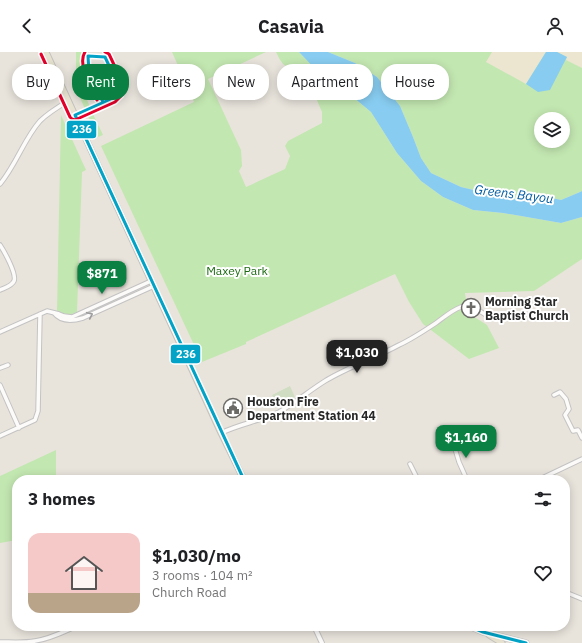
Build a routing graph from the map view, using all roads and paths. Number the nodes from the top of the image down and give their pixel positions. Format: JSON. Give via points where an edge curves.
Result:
{"nodes":[{"id":1,"x":46,"y":52,"type":"edge"},
{"id":2,"x":68,"y":101,"type":"junction"},
{"id":3,"x":0,"y":184,"type":"edge"},
{"id":4,"x":0,"y":245,"type":"edge"},
{"id":5,"x":152,"y":284,"type":"junction"},
{"id":6,"x":0,"y":290,"type":"edge"},
{"id":7,"x":114,"y":298,"type":"junction"},
{"id":8,"x":116,"y":303,"type":"junction"},
{"id":9,"x":54,"y":313,"type":"junction"},
{"id":10,"x":40,"y":314,"type":"junction"},
{"id":11,"x":491,"y":319,"type":"dead end"},
{"id":12,"x":0,"y":332,"type":"edge"},
{"id":13,"x":8,"y":365,"type":"dead end"},
{"id":14,"x":0,"y":368,"type":"edge"},
{"id":15,"x":0,"y":385,"type":"edge"},
{"id":16,"x":554,"y":395,"type":"dead end"},
{"id":17,"x":19,"y":428,"type":"junction"},
{"id":18,"x":221,"y":433,"type":"junction"},
{"id":19,"x":0,"y":436,"type":"edge"},
{"id":20,"x":582,"y":438,"type":"edge"},
{"id":21,"x":453,"y":442,"type":"dead end"},
{"id":22,"x":582,"y":459,"type":"edge"},
{"id":23,"x":410,"y":464,"type":"dead end"},
{"id":24,"x":242,"y":475,"type":"edge"},
{"id":25,"x":416,"y":475,"type":"edge"},
{"id":26,"x":465,"y":475,"type":"edge"},
{"id":27,"x":548,"y":475,"type":"edge"},
{"id":28,"x":570,"y":594,"type":"edge"},
{"id":29,"x":582,"y":599,"type":"edge"},
{"id":30,"x":65,"y":631,"type":"edge"},
{"id":31,"x":316,"y":631,"type":"edge"},
{"id":32,"x":483,"y":632,"type":"joint"},
{"id":33,"x":0,"y":642,"type":"edge"},
{"id":34,"x":515,"y":642,"type":"edge"},
{"id":35,"x":322,"y":643,"type":"edge"},
{"id":36,"x":502,"y":643,"type":"edge"},
{"id":37,"x":526,"y":643,"type":"edge"}],
"edges":[{"from":1,"to":2,"type":"main road"},
{"from":2,"to":3,"type":"street","via":[[40,122]]},
{"from":2,"to":5,"type":"main road"},
{"from":4,"to":6,"type":"street","via":[[14,276],[14,281]]},
{"from":5,"to":7,"type":"street"},
{"from":5,"to":8,"type":"street"},
{"from":5,"to":18,"type":"main road"},
{"from":7,"to":8,"type":"street"},
{"from":7,"to":9,"type":"street","via":[[72,316]]},
{"from":9,"to":8,"type":"street","one_way":true,"via":[[66,320],[76,320]]},
{"from":9,"to":10,"type":"street","via":[[47,311]]},
{"from":10,"to":12,"type":"street"},
{"from":10,"to":17,"type":"street","via":[[38,411],[35,420]]},
{"from":11,"to":18,"type":"street","via":[[482,311],[462,307],[399,345],[324,382],[280,411]]},
{"from":13,"to":14,"type":"street"},
{"from":15,"to":17,"type":"street"},
{"from":16,"to":20,"type":"street","via":[[560,392],[566,399],[569,409],[565,415],[573,431],[578,430]]},
{"from":17,"to":19,"type":"street"},
{"from":18,"to":24,"type":"main road"},
{"from":21,"to":26,"type":"street"},
{"from":22,"to":27,"type":"street"},
{"from":23,"to":25,"type":"street"},
{"from":28,"to":29,"type":"street"},
{"from":30,"to":33,"type":"street","via":[[33,642]]},
{"from":31,"to":35,"type":"street"},
{"from":32,"to":34,"type":"main road"},
{"from":32,"to":36,"type":"main road"},
{"from":34,"to":37,"type":"main road"}]}
